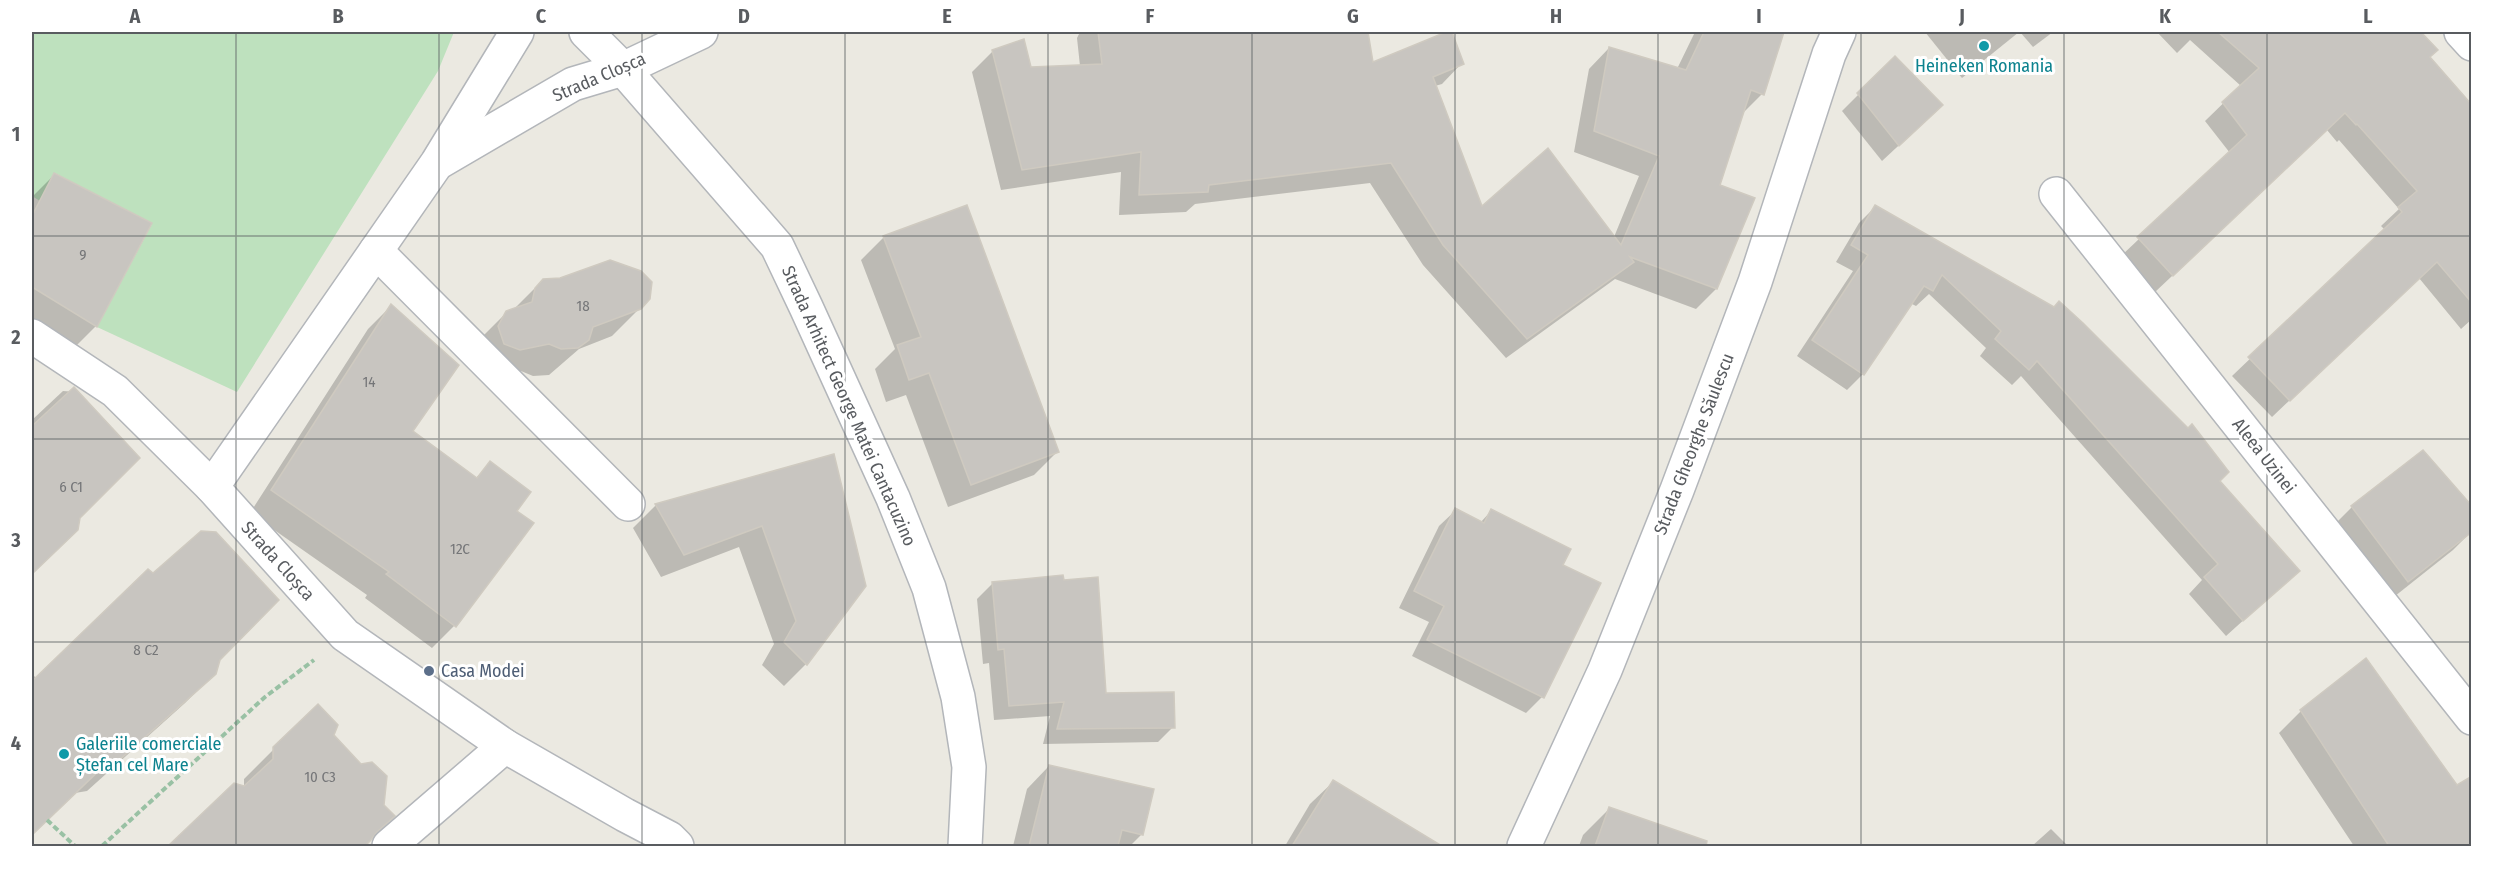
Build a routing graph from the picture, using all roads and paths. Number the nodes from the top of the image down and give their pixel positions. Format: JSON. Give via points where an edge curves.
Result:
{"nodes":[{"id":1,"x":517,"y":32,"type":"edge"},
{"id":2,"x":586,"y":32,"type":"edge"},
{"id":3,"x":700,"y":32,"type":"edge"},
{"id":4,"x":1839,"y":32,"type":"edge"},
{"id":5,"x":2461,"y":32,"type":"edge"},
{"id":6,"x":2472,"y":44,"type":"edge"},
{"id":7,"x":623,"y":69,"type":"junction"},
{"id":8,"x":437,"y":163,"type":"junction"},
{"id":9,"x":2056,"y":194,"type":"dead end"},
{"id":10,"x":376,"y":251,"type":"junction"},
{"id":11,"x":32,"y":336,"type":"edge"},
{"id":12,"x":212,"y":488,"type":"junction"},
{"id":13,"x":628,"y":504,"type":"dead end"},
{"id":14,"x":345,"y":635,"type":"junction"},
{"id":15,"x":2472,"y":718,"type":"edge"},
{"id":16,"x":505,"y":746,"type":"junction"},
{"id":17,"x":47,"y":820,"type":"dead end"},
{"id":18,"x":75,"y":846,"type":"edge"},
{"id":19,"x":102,"y":846,"type":"edge"},
{"id":20,"x":389,"y":846,"type":"edge"},
{"id":21,"x":677,"y":846,"type":"edge"},
{"id":22,"x":965,"y":846,"type":"edge"},
{"id":23,"x":1524,"y":846,"type":"edge"}],
"edges":[{"from":1,"to":8,"type":"street","name":"Strada Cloșca"},
{"from":2,"to":7,"type":"street","name":"Strada Arhitect George Matei Cantacuzino"},
{"from":3,"to":7,"type":"street","name":"Strada Cloșca"},
{"from":4,"to":23,"type":"street","name":"Strada Gheorghe Săulescu","via":[[1755,282],[1677,490],[1605,670]]},
{"from":5,"to":6,"type":"street"},
{"from":7,"to":8,"type":"street","name":"Strada Cloșca","via":[[573,84]]},
{"from":7,"to":22,"type":"street","name":"Strada Arhitect George Matei Cantacuzino","via":[[777,246],[893,498],[929,588],[958,697],[969,767]]},
{"from":8,"to":10,"type":"street","name":"Strada Cloșca"},
{"from":9,"to":15,"type":"street","name":"Aleea Uzinei"},
{"from":10,"to":12,"type":"street","name":"Strada Cloșca"},
{"from":10,"to":13,"type":"street"},
{"from":11,"to":12,"type":"street","via":[[115,391]]},
{"from":12,"to":14,"type":"street","name":"Strada Cloșca"},
{"from":14,"to":16,"type":"street","name":"Strada Cloșca"},
{"from":14,"to":19,"type":"path","via":[[265,697]]},
{"from":16,"to":20,"type":"street"},
{"from":16,"to":21,"type":"street","name":"Strada Cloșca"},
{"from":17,"to":18,"type":"path"}]}
